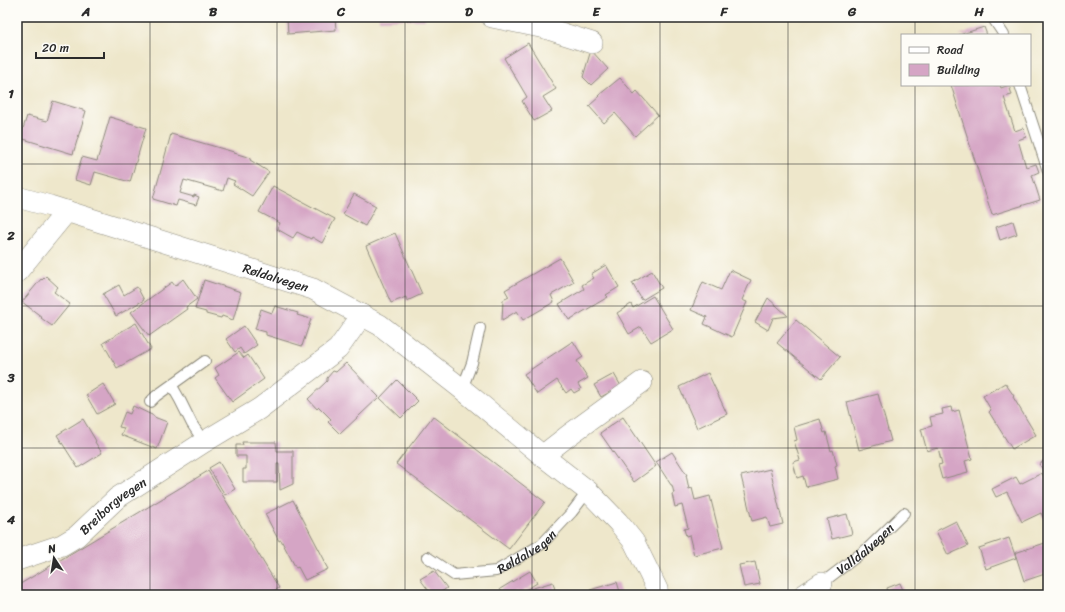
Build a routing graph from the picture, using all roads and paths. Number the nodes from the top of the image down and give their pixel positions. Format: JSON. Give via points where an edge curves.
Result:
{"nodes":[{"id":1,"x":492,"y":17,"type":"edge"},
{"id":2,"x":992,"y":17,"type":"edge"},
{"id":3,"x":1003,"y":34,"type":"edge"},
{"id":4,"x":592,"y":43,"type":"dead end"},
{"id":5,"x":1020,"y":86,"type":"edge"},
{"id":6,"x":1047,"y":167,"type":"edge"},
{"id":7,"x":17,"y":197,"type":"edge"},
{"id":8,"x":67,"y":211,"type":"junction"},
{"id":9,"x":17,"y":272,"type":"edge"},
{"id":10,"x":362,"y":315,"type":"junction"},
{"id":11,"x":480,"y":328,"type":"dead end"},
{"id":12,"x":206,"y":362,"type":"dead end"},
{"id":13,"x":642,"y":382,"type":"dead end"},
{"id":14,"x":172,"y":386,"type":"junction"},
{"id":15,"x":462,"y":389,"type":"junction"},
{"id":16,"x":150,"y":402,"type":"dead end"},
{"id":17,"x":204,"y":442,"type":"junction"},
{"id":18,"x":544,"y":457,"type":"junction"},
{"id":19,"x":588,"y":491,"type":"junction"},
{"id":20,"x":904,"y":513,"type":"dead end"},
{"id":21,"x":427,"y":557,"type":"dead end"},
{"id":22,"x":17,"y":560,"type":"edge"},
{"id":23,"x":822,"y":583,"type":"joint"},
{"id":24,"x":658,"y":595,"type":"edge"},
{"id":25,"x":804,"y":595,"type":"edge"}],
"edges":[{"from":1,"to":4,"type":"street","via":[[545,28]]},
{"from":2,"to":3,"type":"lane"},
{"from":5,"to":6,"type":"lane"},
{"from":7,"to":8,"type":"street","name":"Røldalvegen"},
{"from":8,"to":9,"type":"street"},
{"from":8,"to":10,"type":"street","name":"Røldalvegen","via":[[313,289]]},
{"from":10,"to":15,"type":"street","name":"Røldalvegen","via":[[380,325]]},
{"from":10,"to":17,"type":"street","name":"Breiborgvegen","via":[[338,349],[260,409]]},
{"from":11,"to":15,"type":"lane","via":[[472,363]]},
{"from":12,"to":14,"type":"lane"},
{"from":13,"to":18,"type":"street","via":[[569,435]]},
{"from":14,"to":16,"type":"lane"},
{"from":14,"to":17,"type":"lane"},
{"from":15,"to":18,"type":"street","name":"Røldalvegen"},
{"from":17,"to":22,"type":"street","name":"Breiborgvegen","via":[[117,498],[78,536],[62,545]]},
{"from":18,"to":19,"type":"street","name":"Røldalvegen"},
{"from":19,"to":21,"type":"lane","name":"Røldalvegen","via":[[542,544],[496,571],[454,575]]},
{"from":19,"to":24,"type":"street","name":"Røldalvegen","via":[[634,542]]},
{"from":20,"to":23,"type":"lane","name":"Valldalvegen","via":[[868,548]]},
{"from":23,"to":25,"type":"street","name":"Valldalvegen"}]}
